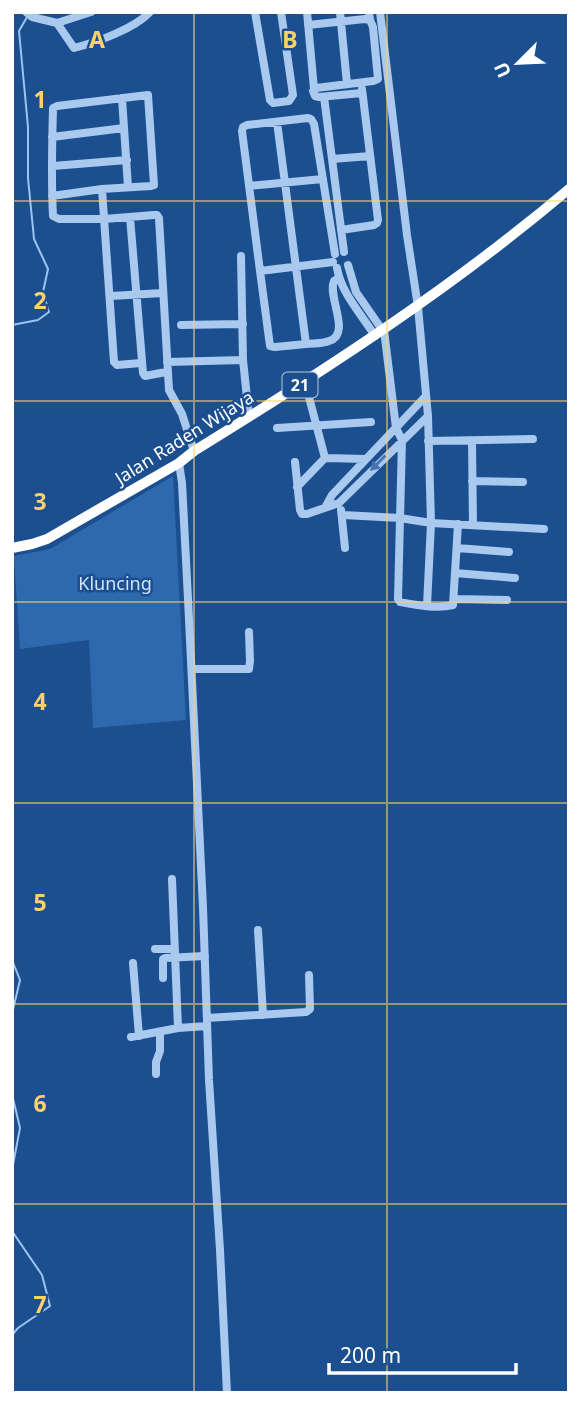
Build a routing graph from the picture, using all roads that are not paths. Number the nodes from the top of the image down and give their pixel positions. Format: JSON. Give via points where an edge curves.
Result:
{"nodes":[{"id":1,"x":91,"y":12,"type":"edge"},
{"id":2,"x":150,"y":12,"type":"edge"},
{"id":3,"x":255,"y":12,"type":"edge"},
{"id":4,"x":281,"y":12,"type":"edge"},
{"id":5,"x":307,"y":12,"type":"edge"},
{"id":6,"x":380,"y":12,"type":"edge"},
{"id":7,"x":27,"y":14,"type":"edge"},
{"id":8,"x":141,"y":16,"type":"edge"},
{"id":9,"x":370,"y":16,"type":"edge"},
{"id":10,"x":340,"y":17,"type":"edge"},
{"id":11,"x":57,"y":23,"type":"junction"},
{"id":12,"x":308,"y":25,"type":"junction"},
{"id":13,"x":361,"y":83,"type":"junction"},
{"id":14,"x":347,"y":84,"type":"junction"},
{"id":15,"x":314,"y":89,"type":"junction"},
{"id":16,"x":362,"y":93,"type":"junction"},
{"id":17,"x":324,"y":97,"type":"junction"},
{"id":18,"x":122,"y":98,"type":"junction"},
{"id":19,"x":277,"y":122,"type":"junction"},
{"id":20,"x":124,"y":128,"type":"junction"},
{"id":21,"x":52,"y":137,"type":"junction"},
{"id":22,"x":370,"y":156,"type":"junction"},
{"id":23,"x":332,"y":159,"type":"junction"},
{"id":24,"x":127,"y":160,"type":"junction"},
{"id":25,"x":52,"y":166,"type":"junction"},
{"id":26,"x":323,"y":179,"type":"junction"},
{"id":27,"x":284,"y":182,"type":"junction"},
{"id":28,"x":249,"y":186,"type":"junction"},
{"id":29,"x":128,"y":187,"type":"junction"},
{"id":30,"x":102,"y":189,"type":"junction"},
{"id":31,"x":569,"y":189,"type":"edge"},
{"id":32,"x":52,"y":195,"type":"junction"},
{"id":33,"x":130,"y":218,"type":"junction"},
{"id":34,"x":104,"y":219,"type":"junction"},
{"id":35,"x":341,"y":230,"type":"junction"},
{"id":36,"x":241,"y":256,"type":"dead end"},
{"id":37,"x":337,"y":259,"type":"junction"},
{"id":38,"x":348,"y":265,"type":"junction"},
{"id":39,"x":297,"y":267,"type":"junction"},
{"id":40,"x":260,"y":271,"type":"junction"},
{"id":41,"x":339,"y":278,"type":"junction"},
{"id":42,"x":163,"y":293,"type":"junction"},
{"id":43,"x":137,"y":294,"type":"junction"},
{"id":44,"x":111,"y":296,"type":"junction"},
{"id":45,"x":358,"y":303,"type":"junction"},
{"id":46,"x":418,"y":307,"type":"junction"},
{"id":47,"x":243,"y":324,"type":"junction"},
{"id":48,"x":181,"y":325,"type":"dead end"},
{"id":49,"x":381,"y":332,"type":"junction"},
{"id":50,"x":306,"y":344,"type":"junction"},
{"id":51,"x":243,"y":360,"type":"junction"},
{"id":52,"x":167,"y":362,"type":"junction"},
{"id":53,"x":141,"y":363,"type":"junction"},
{"id":54,"x":166,"y":372,"type":"junction"},
{"id":55,"x":304,"y":382,"type":"junction"},
{"id":56,"x":425,"y":397,"type":"junction"},
{"id":57,"x":428,"y":416,"type":"junction"},
{"id":58,"x":249,"y":417,"type":"junction"},
{"id":59,"x":371,"y":422,"type":"dead end"},
{"id":60,"x":317,"y":426,"type":"junction"},
{"id":61,"x":277,"y":428,"type":"dead end"},
{"id":62,"x":396,"y":428,"type":"junction"},
{"id":63,"x":533,"y":439,"type":"dead end"},
{"id":64,"x":402,"y":440,"type":"junction"},
{"id":65,"x":472,"y":440,"type":"junction"},
{"id":66,"x":428,"y":442,"type":"junction"},
{"id":67,"x":194,"y":451,"type":"junction"},
{"id":68,"x":326,"y":458,"type":"junction"},
{"id":69,"x":366,"y":459,"type":"junction"},
{"id":70,"x":295,"y":462,"type":"dead end"},
{"id":71,"x":179,"y":463,"type":"junction"},
{"id":72,"x":472,"y":481,"type":"junction"},
{"id":73,"x":523,"y":482,"type":"dead end"},
{"id":74,"x":298,"y":487,"type":"junction"},
{"id":75,"x":335,"y":499,"type":"junction"},
{"id":76,"x":342,"y":514,"type":"junction"},
{"id":77,"x":400,"y":518,"type":"junction"},
{"id":78,"x":430,"y":523,"type":"junction"},
{"id":79,"x":458,"y":524,"type":"junction"},
{"id":80,"x":473,"y":525,"type":"junction"},
{"id":81,"x":544,"y":529,"type":"dead end"},
{"id":82,"x":12,"y":548,"type":"edge"},
{"id":83,"x":345,"y":548,"type":"dead end"},
{"id":84,"x":457,"y":548,"type":"junction"},
{"id":85,"x":509,"y":552,"type":"dead end"},
{"id":86,"x":455,"y":573,"type":"junction"},
{"id":87,"x":515,"y":578,"type":"dead end"},
{"id":88,"x":454,"y":599,"type":"junction"},
{"id":89,"x":507,"y":600,"type":"dead end"},
{"id":90,"x":427,"y":606,"type":"junction"},
{"id":91,"x":249,"y":632,"type":"dead end"},
{"id":92,"x":192,"y":669,"type":"junction"},
{"id":93,"x":172,"y":879,"type":"dead end"},
{"id":94,"x":258,"y":930,"type":"dead end"},
{"id":95,"x":155,"y":949,"type":"dead end"},
{"id":96,"x":176,"y":953,"type":"junction"},
{"id":97,"x":205,"y":956,"type":"junction"},
{"id":98,"x":133,"y":963,"type":"dead end"},
{"id":99,"x":309,"y":975,"type":"dead end"},
{"id":100,"x":163,"y":978,"type":"dead end"},
{"id":101,"x":263,"y":1015,"type":"junction"},
{"id":102,"x":207,"y":1022,"type":"junction"},
{"id":103,"x":178,"y":1028,"type":"junction"},
{"id":104,"x":160,"y":1032,"type":"junction"},
{"id":105,"x":156,"y":1074,"type":"dead end"},
{"id":106,"x":228,"y":1393,"type":"edge"}],
"edges":[{"from":1,"to":11,"type":"street"},
{"from":2,"to":8,"type":"street"},
{"from":3,"to":4,"type":"street","via":[[273,103],[289,101],[293,95]]},
{"from":5,"to":12,"type":"street"},
{"from":6,"to":46,"type":"street"},
{"from":7,"to":11,"type":"street"},
{"from":8,"to":11,"type":"street","via":[[111,35],[74,48]]},
{"from":9,"to":10,"type":"street"},
{"from":9,"to":13,"type":"street","via":[[378,79]]},
{"from":10,"to":12,"type":"street"},
{"from":10,"to":14,"type":"street"},
{"from":12,"to":15,"type":"street"},
{"from":13,"to":14,"type":"street"},
{"from":13,"to":16,"type":"street"},
{"from":14,"to":15,"type":"street"},
{"from":15,"to":17,"type":"street","via":[[315,96]]},
{"from":16,"to":17,"type":"street"},
{"from":16,"to":22,"type":"street"},
{"from":17,"to":23,"type":"street"},
{"from":18,"to":20,"type":"street"},
{"from":18,"to":21,"type":"street","via":[[53,108]]},
{"from":18,"to":29,"type":"street","via":[[148,95],[154,181],[151,186]]},
{"from":19,"to":26,"type":"street","via":[[311,119]]},
{"from":19,"to":27,"type":"street"},
{"from":19,"to":28,"type":"street","via":[[243,127]]},
{"from":20,"to":21,"type":"street"},
{"from":20,"to":24,"type":"street"},
{"from":21,"to":25,"type":"street"},
{"from":22,"to":23,"type":"street"},
{"from":22,"to":35,"type":"street","via":[[377,223]]},
{"from":23,"to":35,"type":"street"},
{"from":24,"to":25,"type":"street"},
{"from":24,"to":29,"type":"street"},
{"from":25,"to":32,"type":"street"},
{"from":26,"to":27,"type":"street"},
{"from":26,"to":37,"type":"street"},
{"from":27,"to":28,"type":"street"},
{"from":27,"to":39,"type":"street"},
{"from":28,"to":40,"type":"street"},
{"from":29,"to":30,"type":"street"},
{"from":30,"to":32,"type":"street"},
{"from":30,"to":34,"type":"street"},
{"from":31,"to":46,"type":"highway","name":"Jalan Raden Wijaya","number":"21"},
{"from":32,"to":34,"type":"street","via":[[55,219]]},
{"from":33,"to":34,"type":"street"},
{"from":33,"to":42,"type":"street","via":[[159,218]]},
{"from":33,"to":43,"type":"street"},
{"from":34,"to":44,"type":"street"},
{"from":35,"to":37,"type":"street"},
{"from":36,"to":47,"type":"street"},
{"from":37,"to":38,"type":"street","via":[[343,268]]},
{"from":37,"to":38,"type":"street","via":[[349,257]]},
{"from":37,"to":39,"type":"street"},
{"from":37,"to":41,"type":"street"},
{"from":38,"to":45,"type":"street"},
{"from":39,"to":40,"type":"street"},
{"from":39,"to":50,"type":"street"},
{"from":40,"to":50,"type":"street","via":[[270,346]]},
{"from":41,"to":45,"type":"street"},
{"from":41,"to":50,"type":"street","via":[[331,289],[338,335],[327,342]]},
{"from":42,"to":43,"type":"street"},
{"from":42,"to":52,"type":"street"},
{"from":43,"to":44,"type":"street"},
{"from":43,"to":53,"type":"street"},
{"from":44,"to":53,"type":"street","via":[[114,362],[117,366]]},
{"from":45,"to":49,"type":"street"},
{"from":46,"to":49,"type":"highway","name":"Jalan Raden Wijaya","number":"21"},
{"from":46,"to":56,"type":"street"},
{"from":47,"to":48,"type":"street"},
{"from":47,"to":51,"type":"street"},
{"from":49,"to":55,"type":"highway","name":"Jalan Raden Wijaya","number":"21"},
{"from":49,"to":62,"type":"street"},
{"from":51,"to":52,"type":"street"},
{"from":51,"to":58,"type":"street"},
{"from":52,"to":54,"type":"street"},
{"from":53,"to":54,"type":"street","via":[[145,376]]},
{"from":54,"to":67,"type":"street"},
{"from":55,"to":58,"type":"highway","name":"Jalan Raden Wijaya","number":"21"},
{"from":55,"to":60,"type":"street"},
{"from":56,"to":57,"type":"street"},
{"from":56,"to":62,"type":"street"},
{"from":57,"to":64,"type":"street"},
{"from":57,"to":66,"type":"street"},
{"from":58,"to":67,"type":"highway","name":"Jalan Raden Wijaya","number":"21"},
{"from":59,"to":60,"type":"street"},
{"from":60,"to":61,"type":"street"},
{"from":60,"to":68,"type":"street"},
{"from":62,"to":64,"type":"street"},
{"from":62,"to":69,"type":"street"},
{"from":63,"to":65,"type":"street"},
{"from":64,"to":75,"type":"street","one_way":true},
{"from":64,"to":77,"type":"street"},
{"from":65,"to":66,"type":"street"},
{"from":65,"to":72,"type":"street"},
{"from":66,"to":78,"type":"street"},
{"from":67,"to":71,"type":"highway","name":"Jalan Raden Wijaya","number":"21"},
{"from":68,"to":69,"type":"street"},
{"from":68,"to":74,"type":"street"},
{"from":69,"to":75,"type":"street"},
{"from":70,"to":74,"type":"street"},
{"from":71,"to":82,"type":"highway","name":"Jalan Raden Wijaya","number":"21","via":[[47,539]]},
{"from":71,"to":92,"type":"street"},
{"from":72,"to":73,"type":"street"},
{"from":72,"to":80,"type":"street"},
{"from":74,"to":75,"type":"street","via":[[302,514]]},
{"from":75,"to":76,"type":"street"},
{"from":76,"to":77,"type":"street"},
{"from":76,"to":83,"type":"street"},
{"from":77,"to":78,"type":"street"},
{"from":77,"to":90,"type":"street","via":[[398,600]]},
{"from":78,"to":79,"type":"street"},
{"from":78,"to":90,"type":"street"},
{"from":79,"to":80,"type":"street"},
{"from":79,"to":84,"type":"street"},
{"from":80,"to":81,"type":"street"},
{"from":84,"to":85,"type":"street"},
{"from":84,"to":86,"type":"street"},
{"from":86,"to":87,"type":"street"},
{"from":86,"to":88,"type":"street"},
{"from":88,"to":89,"type":"street"},
{"from":88,"to":90,"type":"street","via":[[452,606]]},
{"from":91,"to":92,"type":"street","via":[[248,669]]},
{"from":92,"to":97,"type":"street"},
{"from":93,"to":96,"type":"street"},
{"from":94,"to":101,"type":"street"},
{"from":95,"to":96,"type":"street"},
{"from":96,"to":97,"type":"street"},
{"from":96,"to":100,"type":"street","via":[[163,960]]},
{"from":96,"to":103,"type":"street"},
{"from":97,"to":102,"type":"street"},
{"from":98,"to":104,"type":"street","via":[[135,1037]]},
{"from":99,"to":101,"type":"street","via":[[309,1010]]},
{"from":101,"to":102,"type":"street"},
{"from":102,"to":103,"type":"street"},
{"from":102,"to":106,"type":"street"},
{"from":103,"to":104,"type":"street"},
{"from":104,"to":105,"type":"street"}]}
